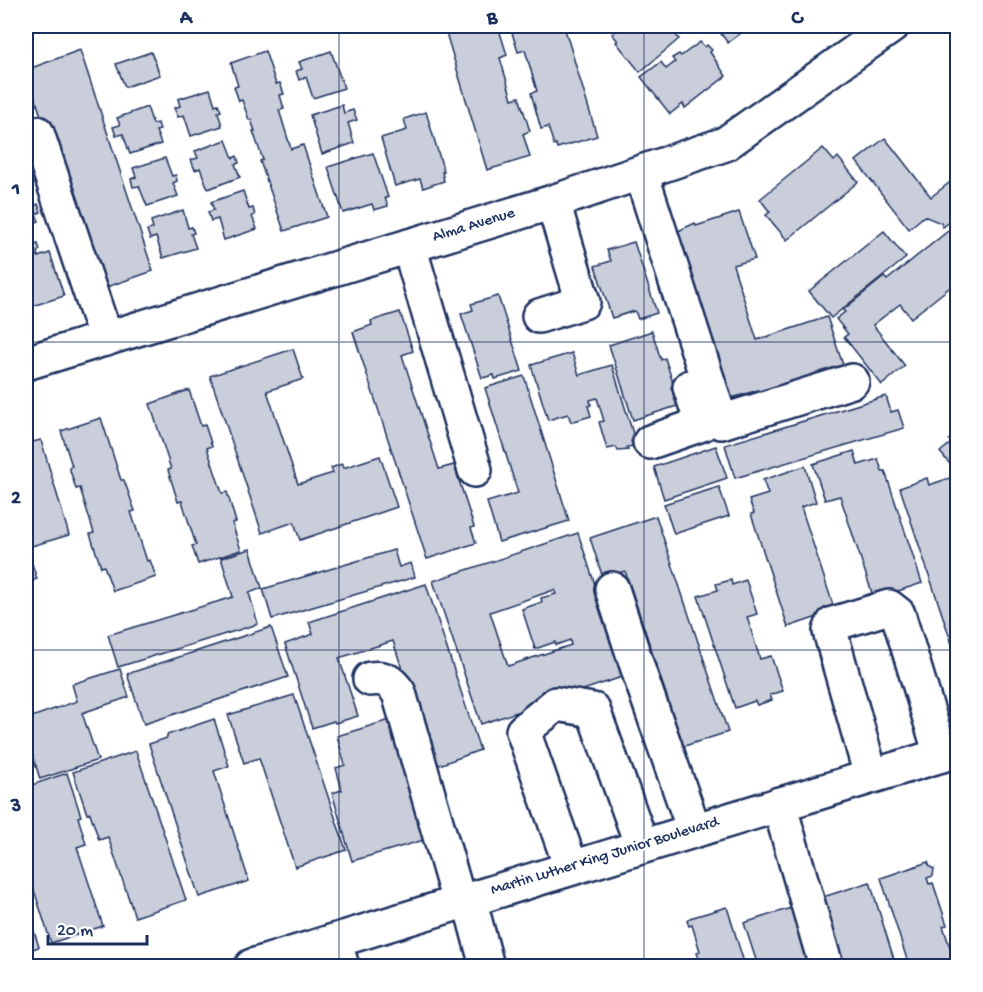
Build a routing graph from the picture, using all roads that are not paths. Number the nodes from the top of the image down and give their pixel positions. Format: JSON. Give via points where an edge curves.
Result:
{"nodes":[{"id":1,"x":892,"y":26,"type":"edge"},
{"id":2,"x":37,"y":133,"type":"dead end"},
{"id":3,"x":634,"y":176,"type":"junction"},
{"id":4,"x":553,"y":202,"type":"junction"},
{"id":5,"x":409,"y":246,"type":"junction"},
{"id":6,"x":539,"y":316,"type":"dead end"},
{"id":7,"x":106,"y":339,"type":"junction"},
{"id":8,"x":26,"y":363,"type":"edge"},
{"id":9,"x":852,"y":381,"type":"dead end"},
{"id":10,"x":650,"y":442,"type":"dead end"},
{"id":11,"x":475,"y":470,"type":"dead end"},
{"id":12,"x":612,"y":589,"type":"dead end"},
{"id":13,"x":370,"y":679,"type":"dead end"},
{"id":14,"x":949,"y":752,"type":"edge"},
{"id":15,"x":871,"y":776,"type":"junction"},
{"id":16,"x":779,"y":804,"type":"junction"},
{"id":17,"x":694,"y":830,"type":"junction"},
{"id":18,"x":642,"y":846,"type":"junction"},
{"id":19,"x":571,"y":867,"type":"junction"},
{"id":20,"x":464,"y":900,"type":"junction"},
{"id":21,"x":338,"y":954,"type":"edge"},
{"id":22,"x":252,"y":966,"type":"edge"},
{"id":23,"x":487,"y":966,"type":"edge"},
{"id":24,"x":826,"y":966,"type":"edge"}],
"edges":[{"from":1,"to":3,"type":"street","name":"Alma Avenue","via":[[725,144]]},
{"from":2,"to":7,"type":"street"},
{"from":3,"to":4,"type":"street","name":"Alma Avenue"},
{"from":3,"to":9,"type":"street","via":[[721,422]]},
{"from":3,"to":10,"type":"street","via":[[702,424]]},
{"from":4,"to":5,"type":"street","name":"Alma Avenue"},
{"from":4,"to":6,"type":"street","via":[[583,302]]},
{"from":5,"to":7,"type":"street","name":"Alma Avenue"},
{"from":5,"to":11,"type":"street"},
{"from":7,"to":8,"type":"street","name":"Alma Avenue"},
{"from":12,"to":17,"type":"street"},
{"from":13,"to":20,"type":"street","via":[[391,681],[399,693]]},
{"from":14,"to":15,"type":"street","name":"Martin Luther King Junior Boulevard"},
{"from":14,"to":15,"type":"street","via":[[898,614],[889,607],[833,624],[830,631]]},
{"from":15,"to":16,"type":"street","name":"Martin Luther King Junior Boulevard"},
{"from":16,"to":17,"type":"street","name":"Martin Luther King Junior Boulevard"},
{"from":16,"to":24,"type":"street"},
{"from":17,"to":18,"type":"street","name":"Martin Luther King Junior Boulevard"},
{"from":18,"to":19,"type":"street","name":"Martin Luther King Junior Boulevard"},
{"from":18,"to":19,"type":"street","via":[[593,710],[556,704],[523,731]]},
{"from":19,"to":20,"type":"street","name":"Martin Luther King Junior Boulevard"},
{"from":20,"to":21,"type":"street","name":"Martin Luther King Junior Boulevard"},
{"from":20,"to":23,"type":"street"},
{"from":21,"to":22,"type":"street","name":"Martin Luther King Junior Boulevard"}]}
